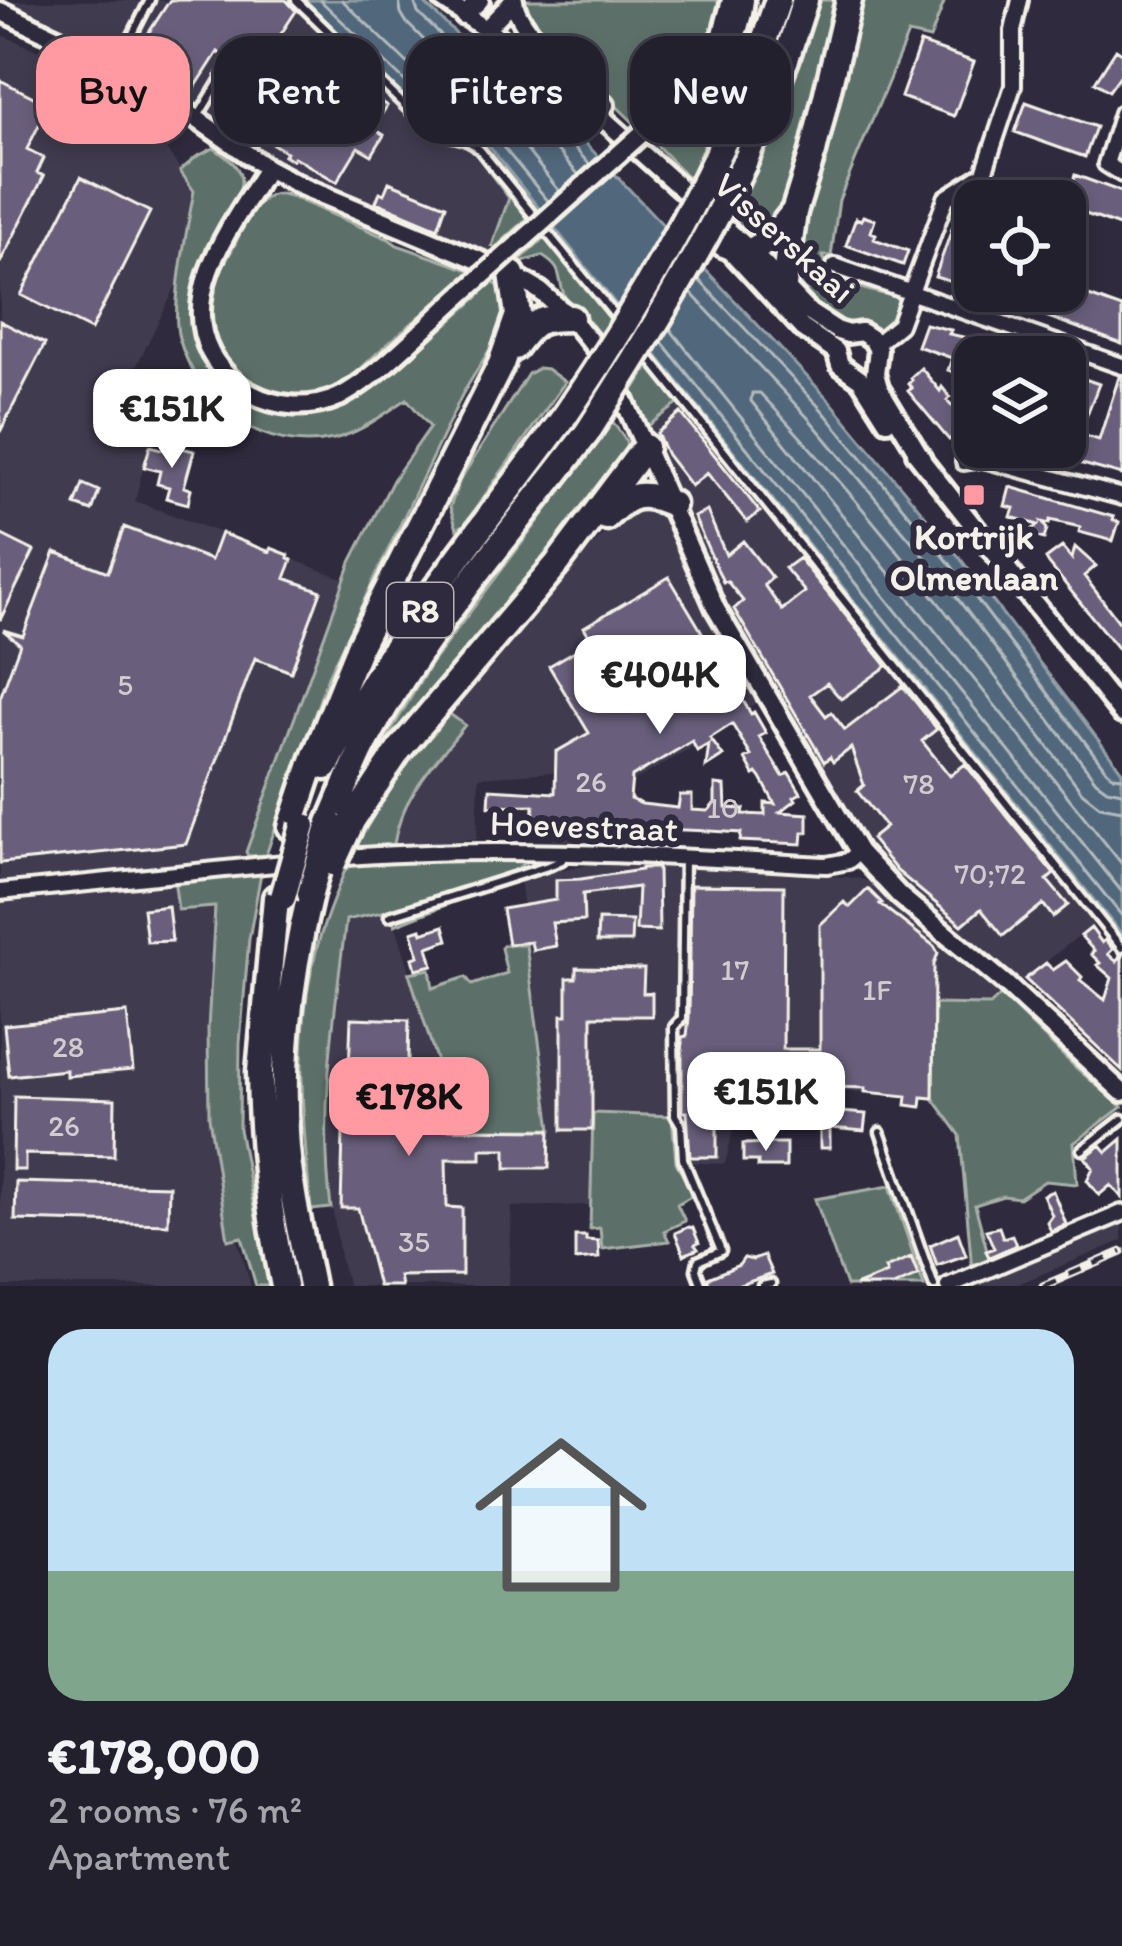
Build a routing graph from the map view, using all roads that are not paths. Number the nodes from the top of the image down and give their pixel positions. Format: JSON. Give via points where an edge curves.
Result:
{"nodes":[{"id":1,"x":150,"y":0,"type":"edge"},
{"id":2,"x":296,"y":0,"type":"edge"},
{"id":3,"x":443,"y":0,"type":"edge"},
{"id":4,"x":480,"y":0,"type":"edge"},
{"id":5,"x":514,"y":0,"type":"edge"},
{"id":6,"x":778,"y":0,"type":"edge"},
{"id":7,"x":805,"y":0,"type":"edge"},
{"id":8,"x":850,"y":0,"type":"edge"},
{"id":9,"x":1020,"y":0,"type":"edge"},
{"id":10,"x":734,"y":2,"type":"edge"},
{"id":11,"x":0,"y":11,"type":"edge"},
{"id":12,"x":464,"y":16,"type":"junction"},
{"id":13,"x":485,"y":30,"type":"junction"},
{"id":14,"x":55,"y":36,"type":"edge"},
{"id":15,"x":132,"y":36,"type":"edge"},
{"id":16,"x":214,"y":90,"type":"edge"},
{"id":17,"x":190,"y":113,"type":"edge"},
{"id":18,"x":1122,"y":113,"type":"edge"},
{"id":19,"x":197,"y":118,"type":"junction"},
{"id":20,"x":648,"y":157,"type":"junction"},
{"id":21,"x":267,"y":168,"type":"junction"},
{"id":22,"x":1122,"y":174,"type":"edge"},
{"id":23,"x":679,"y":188,"type":"junction"},
{"id":24,"x":794,"y":212,"type":"junction"},
{"id":25,"x":724,"y":244,"type":"junction"},
{"id":26,"x":751,"y":251,"type":"junction"},
{"id":27,"x":835,"y":266,"type":"dead end"},
{"id":28,"x":512,"y":274,"type":"junction"},
{"id":29,"x":784,"y":285,"type":"junction"},
{"id":30,"x":912,"y":292,"type":"junction"},
{"id":31,"x":572,"y":318,"type":"junction"},
{"id":32,"x":848,"y":334,"type":"junction"},
{"id":33,"x":836,"y":351,"type":"junction"},
{"id":34,"x":876,"y":353,"type":"junction"},
{"id":35,"x":501,"y":364,"type":"junction"},
{"id":36,"x":1122,"y":366,"type":"edge"},
{"id":37,"x":855,"y":373,"type":"junction"},
{"id":38,"x":645,"y":447,"type":"junction"},
{"id":39,"x":922,"y":459,"type":"junction"},
{"id":40,"x":1016,"y":468,"type":"edge"},
{"id":41,"x":1122,"y":497,"type":"edge"},
{"id":42,"x":672,"y":504,"type":"junction"},
{"id":43,"x":557,"y":564,"type":"junction"},
{"id":44,"x":1122,"y":714,"type":"edge"},
{"id":45,"x":341,"y":822,"type":"junction"},
{"id":46,"x":297,"y":826,"type":"junction"},
{"id":47,"x":565,"y":851,"type":"junction"},
{"id":48,"x":859,"y":852,"type":"junction"},
{"id":49,"x":684,"y":857,"type":"junction"},
{"id":50,"x":0,"y":892,"type":"edge"},
{"id":51,"x":389,"y":916,"type":"dead end"},
{"id":52,"x":1122,"y":948,"type":"edge"},
{"id":53,"x":1122,"y":1092,"type":"edge"},
{"id":54,"x":1122,"y":1119,"type":"edge"},
{"id":55,"x":880,"y":1132,"type":"dead end"},
{"id":56,"x":1082,"y":1150,"type":"dead end"},
{"id":57,"x":1122,"y":1213,"type":"edge"},
{"id":58,"x":284,"y":1286,"type":"edge"},
{"id":59,"x":311,"y":1286,"type":"edge"},
{"id":60,"x":702,"y":1286,"type":"edge"},
{"id":61,"x":934,"y":1286,"type":"edge"},
{"id":62,"x":948,"y":1286,"type":"edge"}],
"edges":[{"from":1,"to":15,"type":"lane"},
{"from":2,"to":52,"type":"lane","via":[[429,128],[480,150]]},
{"from":3,"to":12,"type":"street","name":"Visserskaai"},
{"from":4,"to":12,"type":"street"},
{"from":5,"to":13,"type":"street"},
{"from":5,"to":20,"type":"street","via":[[532,35]]},
{"from":6,"to":46,"type":"highway","number":"R8","bridge":true,"via":[[742,104],[657,271],[567,412],[397,643]]},
{"from":7,"to":45,"type":"highway","number":"R8","bridge":true,"via":[[743,164],[688,272],[587,433],[402,682],[363,747]]},
{"from":8,"to":24,"type":"highway"},
{"from":9,"to":30,"type":"street","via":[[1013,86],[984,172],[946,198]]},
{"from":10,"to":21,"type":"street","bridge":true,"via":[[686,94],[374,372],[315,404],[286,405],[241,388],[207,346],[201,320],[218,252]]},
{"from":11,"to":14,"type":"street"},
{"from":12,"to":13,"type":"street","name":"Visserskaai"},
{"from":13,"to":20,"type":"street","name":"Visserskaai"},
{"from":16,"to":19,"type":"lane"},
{"from":17,"to":19,"type":"street"},
{"from":18,"to":22,"type":"street","via":[[1106,164]]},
{"from":19,"to":21,"type":"street"},
{"from":20,"to":23,"type":"street","name":"Visserskaai"},
{"from":21,"to":28,"type":"street"},
{"from":23,"to":25,"type":"street","name":"Visserskaai"},
{"from":23,"to":26,"type":"street","name":"Visserskaai"},
{"from":24,"to":26,"type":"highway"},
{"from":24,"to":29,"type":"highway"},
{"from":25,"to":26,"type":"highway"},
{"from":25,"to":33,"type":"street","name":"Visserskaai","via":[[802,328]]},
{"from":26,"to":29,"type":"street","name":"Visserskaai"},
{"from":27,"to":30,"type":"street"},
{"from":28,"to":31,"type":"street"},
{"from":28,"to":35,"type":"highway","via":[[519,311]]},
{"from":29,"to":32,"type":"street","name":"Visserskaai","via":[[810,313]]},
{"from":30,"to":34,"type":"street"},
{"from":30,"to":36,"type":"street"},
{"from":31,"to":35,"type":"highway","via":[[533,323]]},
{"from":31,"to":38,"type":"street","via":[[618,386]]},
{"from":32,"to":33,"type":"street"},
{"from":32,"to":34,"type":"street","via":[[861,332]]},
{"from":33,"to":37,"type":"street","via":[[841,366]]},
{"from":34,"to":37,"type":"street","via":[[867,371]]},
{"from":34,"to":39,"type":"street","via":[[879,388]]},
{"from":35,"to":46,"type":"highway","via":[[360,644],[314,758]]},
{"from":37,"to":39,"type":"street"},
{"from":38,"to":42,"type":"street"},
{"from":38,"to":43,"type":"highway"},
{"from":39,"to":44,"type":"street"},
{"from":40,"to":41,"type":"street"},
{"from":42,"to":43,"type":"highway","via":[[651,494],[625,499]]},
{"from":42,"to":48,"type":"street","via":[[716,609]]},
{"from":43,"to":45,"type":"highway"},
{"from":45,"to":59,"type":"highway","number":"R8","bridge":true,"via":[[310,902],[285,1054],[286,1134]]},
{"from":46,"to":58,"type":"highway","via":[[278,867],[260,1072],[271,1225]]},
{"from":47,"to":49,"type":"street","name":"Hoevestraat"},
{"from":47,"to":50,"type":"street","name":"Hoevestraat","via":[[305,860]]},
{"from":47,"to":51,"type":"lane","via":[[551,865]]},
{"from":48,"to":49,"type":"street","name":"Hoevestraat","via":[[827,865]]},
{"from":48,"to":53,"type":"street"},
{"from":49,"to":60,"type":"lane","via":[[675,1114],[683,1159],[721,1251],[698,1261]]},
{"from":54,"to":56,"type":"lane"},
{"from":55,"to":61,"type":"lane"},
{"from":57,"to":62,"type":"street"}]}
